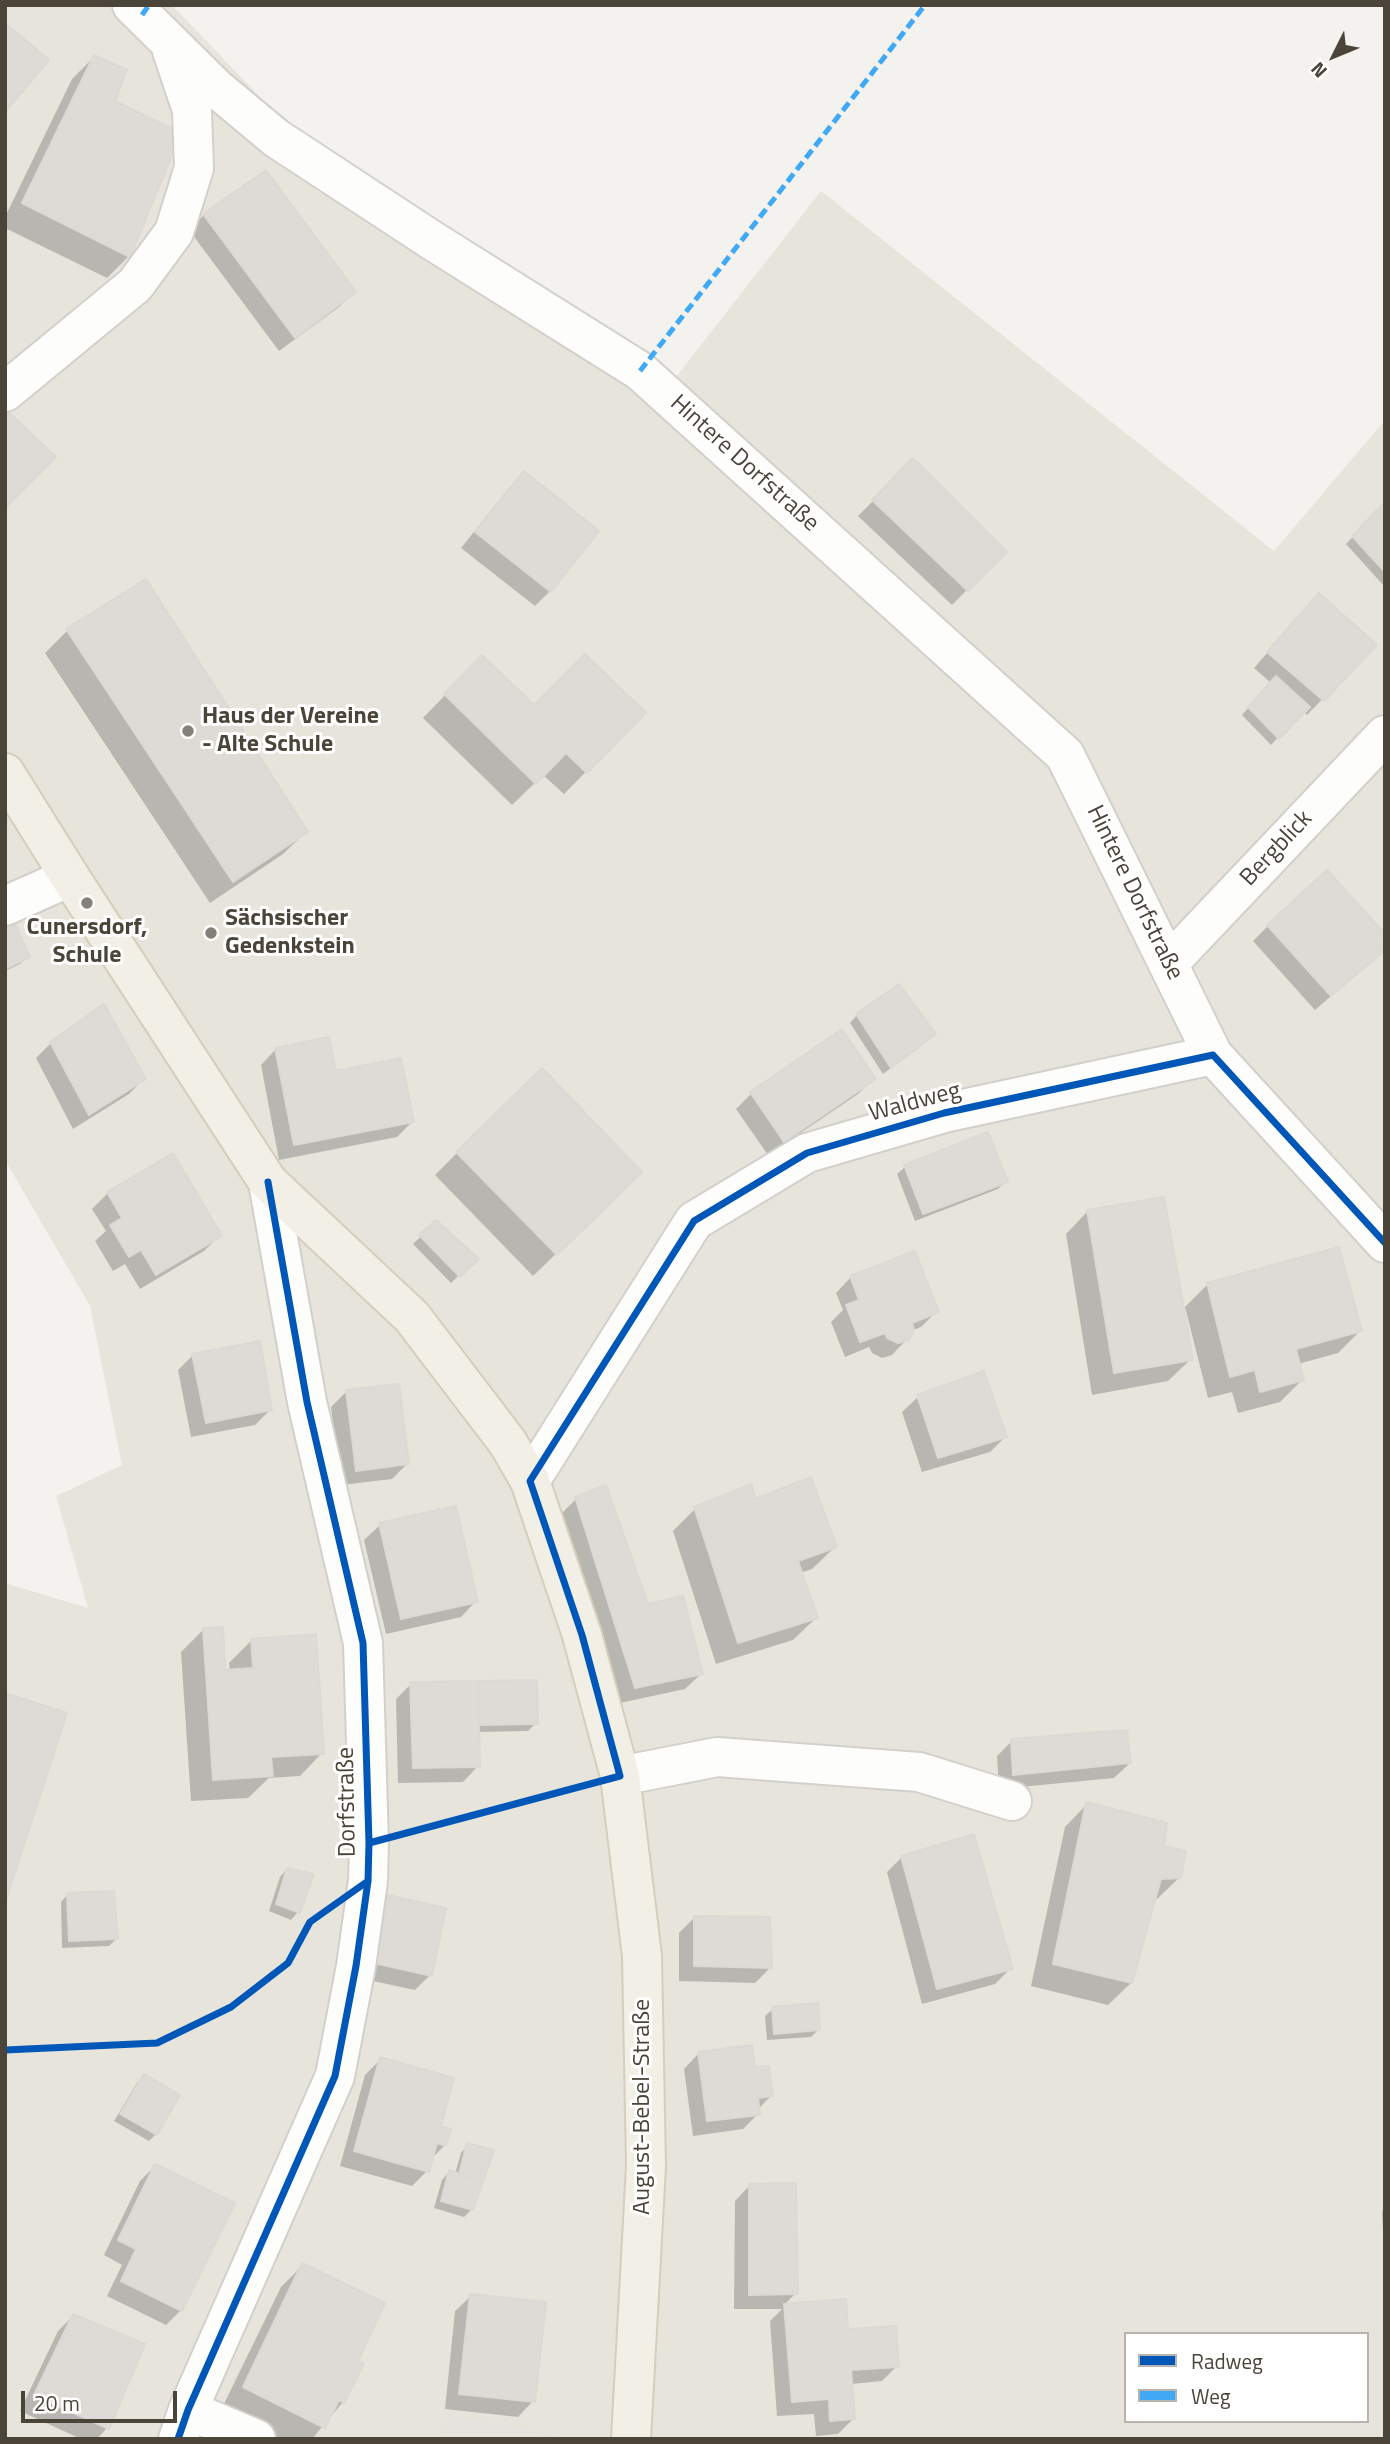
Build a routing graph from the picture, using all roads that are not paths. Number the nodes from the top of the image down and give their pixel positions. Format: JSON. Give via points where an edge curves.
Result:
{"nodes":[{"id":1,"x":132,"y":5,"type":"edge"},
{"id":2,"x":168,"y":41,"type":"junction"},
{"id":3,"x":5,"y":392,"type":"edge"},
{"id":4,"x":1385,"y":735,"type":"edge"},
{"id":5,"x":5,"y":773,"type":"edge"},
{"id":6,"x":70,"y":877,"type":"junction"},
{"id":7,"x":5,"y":906,"type":"edge"},
{"id":8,"x":1169,"y":963,"type":"junction"},
{"id":9,"x":1213,"y":1055,"type":"junction"},
{"id":10,"x":268,"y":1182,"type":"junction"},
{"id":11,"x":1385,"y":1243,"type":"edge"},
{"id":12,"x":530,"y":1481,"type":"junction"},
{"id":13,"x":620,"y":1776,"type":"junction"},
{"id":14,"x":1012,"y":1801,"type":"dead end"},
{"id":15,"x":183,"y":2425,"type":"edge"},
{"id":16,"x":256,"y":2439,"type":"edge"},
{"id":17,"x":631,"y":2439,"type":"edge"}],
"edges":[{"from":1,"to":2,"type":"street","name":"Hintere Dorfstraße"},
{"from":2,"to":3,"type":"street","via":[[192,110],[194,168],[174,232],[135,285]]},
{"from":2,"to":8,"type":"street","name":"Hintere Dorfstraße","via":[[216,89],[276,138],[640,371],[1065,755]]},
{"from":4,"to":8,"type":"street","name":"Bergblick"},
{"from":5,"to":6,"type":"main road","name":"August-Bebel-Straße"},
{"from":6,"to":7,"type":"street"},
{"from":6,"to":10,"type":"main road","name":"August-Bebel-Straße"},
{"from":8,"to":9,"type":"street","name":"Hintere Dorfstraße"},
{"from":9,"to":11,"type":"street"},
{"from":9,"to":12,"type":"street","name":"Waldweg","via":[[944,1113],[807,1153],[694,1221]]},
{"from":10,"to":12,"type":"main road","name":"August-Bebel-Straße","via":[[412,1317],[508,1443]]},
{"from":10,"to":15,"type":"street","name":"Dorfstraße","via":[[307,1402],[363,1643],[368,1881],[335,2076]]},
{"from":12,"to":13,"type":"main road","name":"August-Bebel-Straße","via":[[582,1635]]},
{"from":13,"to":14,"type":"street","via":[[717,1757],[919,1773]]},
{"from":13,"to":17,"type":"main road","name":"August-Bebel-Straße","via":[[642,1956],[646,2153]]},
{"from":15,"to":16,"type":"street"}]}
